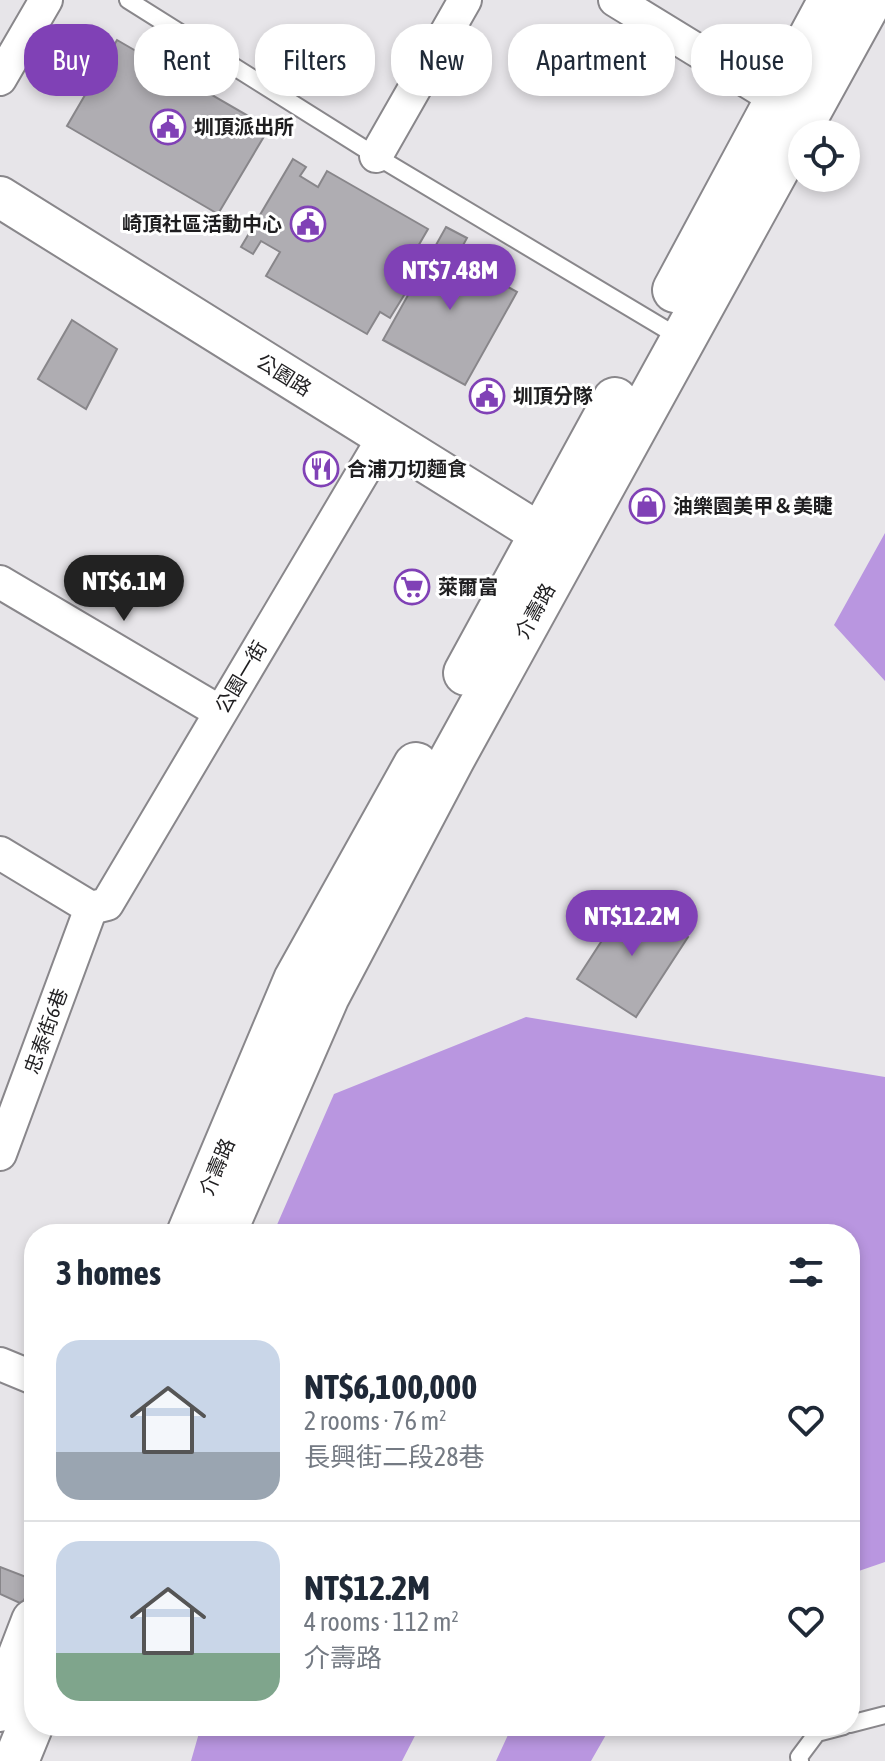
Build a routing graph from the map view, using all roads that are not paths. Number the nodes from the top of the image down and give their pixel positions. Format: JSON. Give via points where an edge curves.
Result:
{"nodes":[{"id":1,"x":46,"y":0,"type":"edge"},
{"id":2,"x":128,"y":0,"type":"edge"},
{"id":3,"x":465,"y":0,"type":"edge"},
{"id":4,"x":615,"y":0,"type":"edge"},
{"id":5,"x":831,"y":0,"type":"edge"},
{"id":6,"x":870,"y":0,"type":"edge"},
{"id":7,"x":0,"y":79,"type":"edge"},
{"id":8,"x":792,"y":108,"type":"junction"},
{"id":9,"x":376,"y":156,"type":"junction"},
{"id":10,"x":0,"y":197,"type":"edge"},
{"id":11,"x":670,"y":332,"type":"junction"},
{"id":12,"x":384,"y":437,"type":"junction"},
{"id":13,"x":554,"y":542,"type":"junction"},
{"id":14,"x":0,"y":582,"type":"edge"},
{"id":15,"x":220,"y":712,"type":"junction"},
{"id":16,"x":0,"y":853,"type":"edge"},
{"id":17,"x":91,"y":908,"type":"junction"},
{"id":18,"x":0,"y":1154,"type":"edge"},
{"id":19,"x":193,"y":1224,"type":"edge"},
{"id":20,"x":227,"y":1224,"type":"edge"},
{"id":21,"x":0,"y":1364,"type":"edge"},
{"id":22,"x":24,"y":1374,"type":"edge"},
{"id":23,"x":24,"y":1647,"type":"edge"},
{"id":24,"x":0,"y":1709,"type":"edge"},
{"id":25,"x":885,"y":1715,"type":"edge"},
{"id":26,"x":860,"y":1721,"type":"edge"},
{"id":27,"x":26,"y":1736,"type":"edge"},
{"id":28,"x":815,"y":1736,"type":"edge"},
{"id":29,"x":800,"y":1759,"type":"edge"},
{"id":30,"x":16,"y":1761,"type":"edge"}],
"edges":[{"from":1,"to":7,"type":"street"},
{"from":2,"to":9,"type":"lane"},
{"from":3,"to":9,"type":"street"},
{"from":4,"to":8,"type":"street"},
{"from":5,"to":8,"type":"main road","name":"介壽路"},
{"from":6,"to":8,"type":"main road","name":"介壽路"},
{"from":8,"to":11,"type":"main road","name":"介壽路"},
{"from":9,"to":11,"type":"lane"},
{"from":10,"to":12,"type":"street","name":"公園路"},
{"from":11,"to":13,"type":"main road","name":"介壽路"},
{"from":12,"to":13,"type":"street","name":"公園路"},
{"from":12,"to":15,"type":"street","name":"公園一街"},
{"from":13,"to":19,"type":"main road","name":"介壽路","via":[[296,980]]},
{"from":13,"to":20,"type":"main road","name":"介壽路","via":[[452,759],[327,996]]},
{"from":14,"to":15,"type":"street"},
{"from":15,"to":17,"type":"street","name":"公園一街","via":[[107,904]]},
{"from":16,"to":17,"type":"street"},
{"from":17,"to":18,"type":"street","name":"忠泰街6巷"},
{"from":21,"to":22,"type":"street"},
{"from":23,"to":24,"type":"main road"},
{"from":25,"to":26,"type":"lane"},
{"from":27,"to":30,"type":"main road"},
{"from":28,"to":29,"type":"lane"}]}
